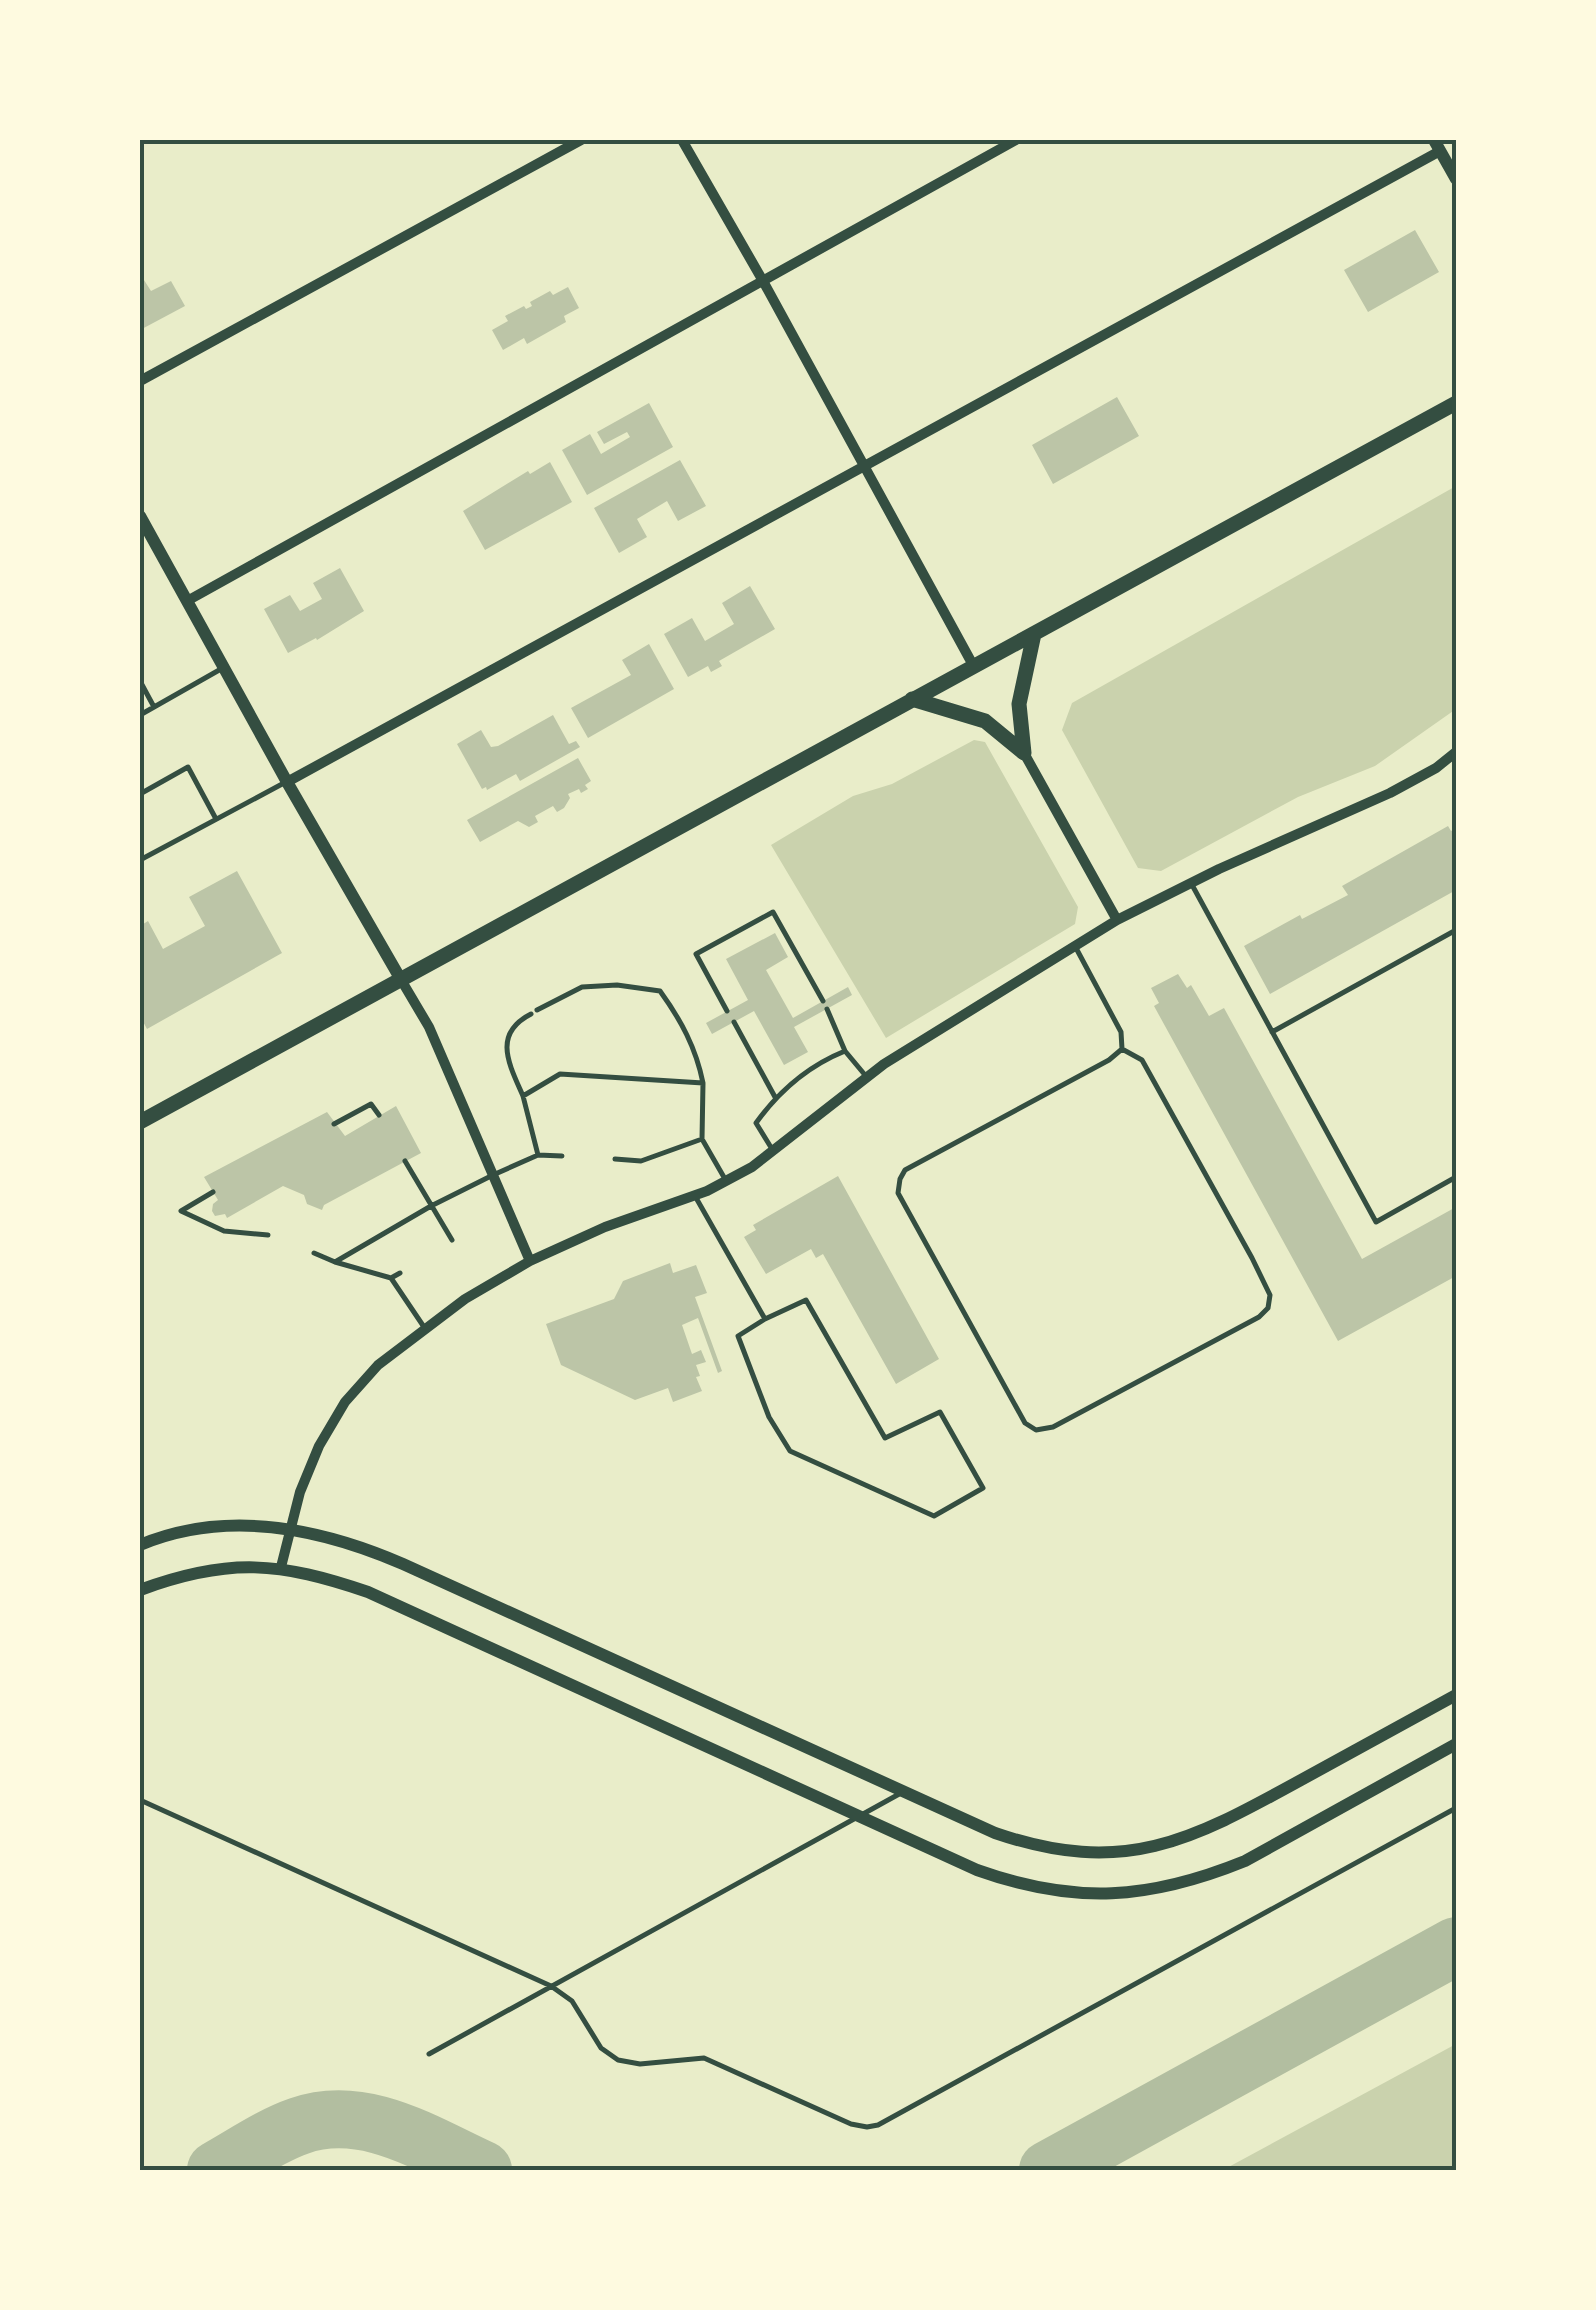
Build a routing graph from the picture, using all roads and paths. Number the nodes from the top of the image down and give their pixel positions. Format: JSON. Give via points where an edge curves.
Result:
{"nodes":[{"id":1,"x":581,"y":140,"type":"edge"},
{"id":2,"x":682,"y":140,"type":"edge"},
{"id":3,"x":1016,"y":140,"type":"edge"},
{"id":4,"x":1437,"y":146,"type":"edge"},
{"id":5,"x":1456,"y":180,"type":"edge"},
{"id":6,"x":763,"y":281,"type":"junction"},
{"id":7,"x":140,"y":381,"type":"edge"},
{"id":8,"x":1456,"y":404,"type":"edge"},
{"id":9,"x":864,"y":466,"type":"junction"},
{"id":10,"x":140,"y":516,"type":"edge"},
{"id":11,"x":186,"y":601,"type":"junction"},
{"id":12,"x":1034,"y":634,"type":"junction"},
{"id":13,"x":973,"y":666,"type":"junction"},
{"id":14,"x":223,"y":668,"type":"junction"},
{"id":15,"x":140,"y":681,"type":"edge"},
{"id":16,"x":912,"y":699,"type":"junction"},
{"id":17,"x":154,"y":707,"type":"junction"},
{"id":18,"x":140,"y":715,"type":"edge"},
{"id":19,"x":1456,"y":752,"type":"edge"},
{"id":20,"x":1024,"y":753,"type":"junction"},
{"id":21,"x":286,"y":782,"type":"junction"},
{"id":22,"x":140,"y":794,"type":"edge"},
{"id":23,"x":216,"y":819,"type":"junction"},
{"id":24,"x":140,"y":860,"type":"edge"},
{"id":25,"x":1191,"y":883,"type":"junction"},
{"id":26,"x":1117,"y":920,"type":"junction"},
{"id":27,"x":1456,"y":930,"type":"edge"},
{"id":28,"x":1075,"y":946,"type":"junction"},
{"id":29,"x":400,"y":978,"type":"junction"},
{"id":30,"x":822,"y":1002,"type":"dead end"},
{"id":31,"x":827,"y":1009,"type":"dead end"},
{"id":32,"x":728,"y":1011,"type":"dead end"},
{"id":33,"x":734,"y":1022,"type":"dead end"},
{"id":34,"x":1272,"y":1032,"type":"junction"},
{"id":35,"x":1122,"y":1048,"type":"junction"},
{"id":36,"x":845,"y":1051,"type":"junction"},
{"id":37,"x":867,"y":1078,"type":"junction"},
{"id":38,"x":703,"y":1083,"type":"junction"},
{"id":39,"x":523,"y":1096,"type":"junction"},
{"id":40,"x":775,"y":1097,"type":"junction"},
{"id":41,"x":378,"y":1116,"type":"dead end"},
{"id":42,"x":140,"y":1122,"type":"edge"},
{"id":43,"x":334,"y":1124,"type":"dead end"},
{"id":44,"x":702,"y":1139,"type":"junction"},
{"id":45,"x":774,"y":1152,"type":"junction"},
{"id":46,"x":538,"y":1155,"type":"junction"},
{"id":47,"x":562,"y":1156,"type":"dead end"},
{"id":48,"x":615,"y":1159,"type":"dead end"},
{"id":49,"x":405,"y":1161,"type":"dead end"},
{"id":50,"x":493,"y":1175,"type":"junction"},
{"id":51,"x":1456,"y":1178,"type":"edge"},
{"id":52,"x":726,"y":1182,"type":"junction"},
{"id":53,"x":213,"y":1192,"type":"dead end"},
{"id":54,"x":696,"y":1196,"type":"junction"},
{"id":55,"x":431,"y":1206,"type":"junction"},
{"id":56,"x":268,"y":1235,"type":"dead end"},
{"id":57,"x":452,"y":1240,"type":"dead end"},
{"id":58,"x":314,"y":1253,"type":"dead end"},
{"id":59,"x":530,"y":1261,"type":"junction"},
{"id":60,"x":336,"y":1262,"type":"junction"},
{"id":61,"x":400,"y":1273,"type":"dead end"},
{"id":62,"x":391,"y":1278,"type":"junction"},
{"id":63,"x":766,"y":1319,"type":"junction"},
{"id":64,"x":424,"y":1327,"type":"junction"},
{"id":65,"x":290,"y":1530,"type":"junction"},
{"id":66,"x":140,"y":1546,"type":"edge"},
{"id":67,"x":281,"y":1567,"type":"junction"},
{"id":68,"x":140,"y":1590,"type":"edge"},
{"id":69,"x":1456,"y":1695,"type":"edge"},
{"id":70,"x":1456,"y":1744,"type":"edge"},
{"id":71,"x":903,"y":1791,"type":"junction"},
{"id":72,"x":140,"y":1800,"type":"edge"},
{"id":73,"x":1456,"y":1808,"type":"edge"},
{"id":74,"x":858,"y":1816,"type":"junction"},
{"id":75,"x":552,"y":1986,"type":"junction"},
{"id":76,"x":428,"y":2054,"type":"dead end"}],
"edges":[{"from":1,"to":7,"type":"street"},
{"from":2,"to":6,"type":"street"},
{"from":3,"to":6,"type":"street"},
{"from":4,"to":5,"type":"street"},
{"from":4,"to":9,"type":"street"},
{"from":6,"to":9,"type":"street"},
{"from":6,"to":11,"type":"street"},
{"from":8,"to":12,"type":"main road"},
{"from":9,"to":13,"type":"street"},
{"from":9,"to":21,"type":"street"},
{"from":10,"to":11,"type":"street"},
{"from":11,"to":14,"type":"street"},
{"from":12,"to":13,"type":"main road"},
{"from":12,"to":20,"type":"main road","via":[[1019,704]]},
{"from":13,"to":16,"type":"main road"},
{"from":14,"to":17,"type":"lane"},
{"from":14,"to":21,"type":"street"},
{"from":15,"to":17,"type":"lane"},
{"from":16,"to":20,"type":"main road","via":[[984,720]]},
{"from":16,"to":29,"type":"main road"},
{"from":17,"to":18,"type":"lane"},
{"from":19,"to":25,"type":"street","via":[[1390,793]]},
{"from":20,"to":26,"type":"street"},
{"from":21,"to":23,"type":"lane"},
{"from":21,"to":29,"type":"street"},
{"from":22,"to":23,"type":"lane","via":[[188,767]]},
{"from":23,"to":24,"type":"lane"},
{"from":25,"to":26,"type":"street"},
{"from":25,"to":34,"type":"lane"},
{"from":26,"to":28,"type":"street"},
{"from":27,"to":34,"type":"lane"},
{"from":28,"to":35,"type":"lane","via":[[1122,1032]]},
{"from":28,"to":37,"type":"street"},
{"from":29,"to":42,"type":"main road"},
{"from":29,"to":50,"type":"street","via":[[429,1027]]},
{"from":30,"to":32,"type":"lane","via":[[774,912],[696,954]]},
{"from":31,"to":36,"type":"lane"},
{"from":33,"to":40,"type":"lane"},
{"from":34,"to":51,"type":"lane","via":[[1376,1222]]},
{"from":35,"to":35,"type":"lane","via":[[905,1170],[900,1179],[898,1193],[939,1272],[1025,1423],[1036,1430],[1268,1308],[1270,1295],[1252,1258],[1166,1100],[1142,1060]]},
{"from":36,"to":37,"type":"lane"},
{"from":36,"to":40,"type":"lane"},
{"from":37,"to":45,"type":"street"},
{"from":38,"to":39,"type":"lane","via":[[560,1074]]},
{"from":38,"to":39,"type":"lane","via":[[698,1055],[660,990],[582,986],[518,1021],[506,1042]]},
{"from":38,"to":44,"type":"lane"},
{"from":39,"to":46,"type":"lane"},
{"from":40,"to":45,"type":"lane","via":[[756,1123]]},
{"from":41,"to":43,"type":"lane","via":[[371,1104]]},
{"from":44,"to":48,"type":"lane","via":[[640,1160]]},
{"from":44,"to":52,"type":"lane"},
{"from":45,"to":52,"type":"street"},
{"from":46,"to":47,"type":"lane"},
{"from":46,"to":50,"type":"lane"},
{"from":49,"to":55,"type":"lane"},
{"from":50,"to":55,"type":"lane"},
{"from":50,"to":59,"type":"street"},
{"from":52,"to":54,"type":"street"},
{"from":53,"to":56,"type":"lane","via":[[181,1211],[224,1230]]},
{"from":54,"to":59,"type":"street"},
{"from":54,"to":63,"type":"lane"},
{"from":55,"to":57,"type":"lane"},
{"from":55,"to":60,"type":"lane"},
{"from":58,"to":60,"type":"lane"},
{"from":59,"to":64,"type":"street"},
{"from":60,"to":62,"type":"lane"},
{"from":61,"to":62,"type":"lane"},
{"from":62,"to":64,"type":"lane"},
{"from":63,"to":63,"type":"lane","via":[[738,1336],[769,1417],[790,1450],[934,1516],[983,1488],[940,1412],[885,1438],[806,1300]]},
{"from":64,"to":65,"type":"street","via":[[345,1402],[319,1446]]},
{"from":65,"to":66,"type":"street","via":[[202,1528]]},
{"from":65,"to":67,"type":"street"},
{"from":65,"to":71,"type":"street","via":[[386,1556]]},
{"from":67,"to":68,"type":"street","via":[[220,1568]]},
{"from":67,"to":74,"type":"street","via":[[368,1592]]},
{"from":69,"to":71,"type":"street","via":[[1216,1827],[1147,1849],[1082,1852],[1028,1844]]},
{"from":70,"to":74,"type":"street","via":[[1245,1860],[1148,1890],[1079,1895],[1009,1882]]},
{"from":71,"to":74,"type":"lane"},
{"from":72,"to":75,"type":"lane"},
{"from":73,"to":75,"type":"lane","via":[[878,2125],[851,2124],[704,2058],[618,2060]]},
{"from":74,"to":75,"type":"lane"},
{"from":75,"to":76,"type":"lane"}]}
